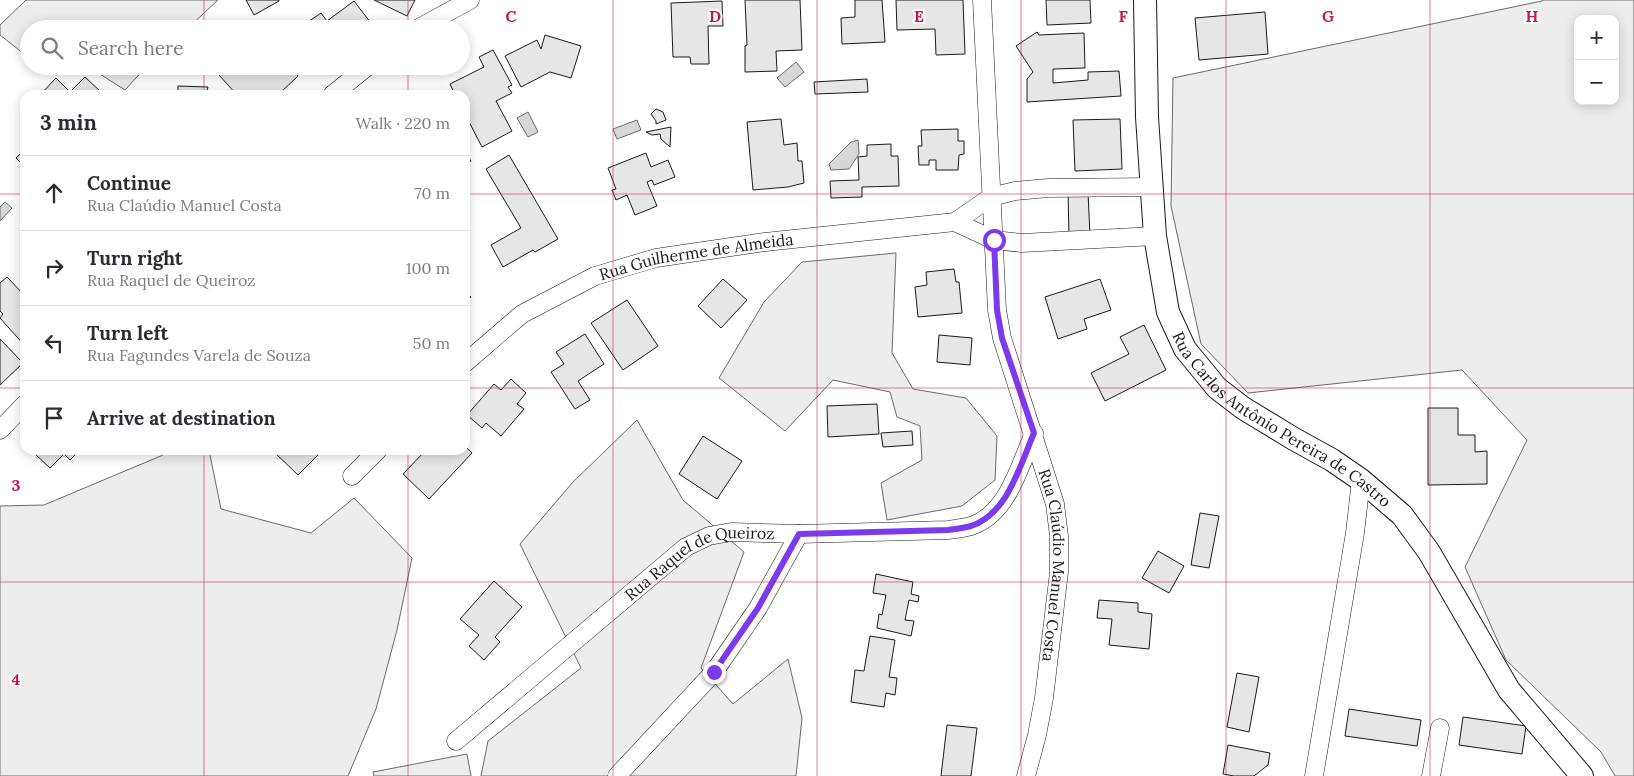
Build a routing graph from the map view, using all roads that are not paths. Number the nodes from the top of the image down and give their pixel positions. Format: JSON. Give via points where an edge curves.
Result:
{"nodes":[{"id":1,"x":470,"y":0,"type":"edge"},
{"id":2,"x":982,"y":0,"type":"edge"},
{"id":3,"x":1145,"y":0,"type":"edge"},
{"id":4,"x":433,"y":20,"type":"edge"},
{"id":5,"x":357,"y":75,"type":"edge"},
{"id":6,"x":338,"y":90,"type":"edge"},
{"id":7,"x":1152,"y":187,"type":"junction"},
{"id":8,"x":991,"y":197,"type":"junction"},
{"id":9,"x":955,"y":222,"type":"junction"},
{"id":10,"x":1155,"y":236,"type":"junction"},
{"id":11,"x":994,"y":240,"type":"junction"},
{"id":12,"x":470,"y":360,"type":"edge"},
{"id":13,"x":20,"y":409,"type":"edge"},
{"id":14,"x":0,"y":430,"type":"edge"},
{"id":15,"x":1034,"y":433,"type":"junction"},
{"id":16,"x":373,"y":455,"type":"edge"},
{"id":17,"x":352,"y":476,"type":"dead end"},
{"id":18,"x":1361,"y":480,"type":"junction"},
{"id":19,"x":799,"y":534,"type":"junction"},
{"id":20,"x":1440,"y":728,"type":"dead end"},
{"id":21,"x":456,"y":741,"type":"dead end"},
{"id":22,"x":618,"y":776,"type":"edge"},
{"id":23,"x":1026,"y":776,"type":"edge"},
{"id":24,"x":1314,"y":776,"type":"edge"},
{"id":25,"x":1431,"y":776,"type":"edge"},
{"id":26,"x":1582,"y":776,"type":"edge"}],
"edges":[{"from":1,"to":4,"type":"street"},
{"from":2,"to":8,"type":"street","name":"Rua Claúdio Manuel Costa"},
{"from":3,"to":7,"type":"street","name":"Rua Carlos Antônio Pereira de Castro"},
{"from":5,"to":6,"type":"street"},
{"from":7,"to":8,"type":"street","via":[[1048,188]]},
{"from":7,"to":10,"type":"street","name":"Rua Carlos Antônio Pereira de Castro"},
{"from":8,"to":9,"type":"street","name":"Rua Guilherme de Almeida"},
{"from":8,"to":11,"type":"street","name":"Rua Claúdio Manuel Costa"},
{"from":9,"to":11,"type":"street"},
{"from":9,"to":12,"type":"street","name":"Rua Guilherme de Almeida","via":[[765,242],[656,258],[595,276],[522,314]]},
{"from":10,"to":11,"type":"street","via":[[1022,243]]},
{"from":10,"to":18,"type":"street","name":"Rua Carlos Antônio Pereira de Castro","via":[[1168,312],[1185,349],[1217,388],[1243,408]]},
{"from":11,"to":15,"type":"street","name":"Rua Claúdio Manuel Costa","via":[[997,310],[1002,338]]},
{"from":13,"to":14,"type":"street"},
{"from":15,"to":19,"type":"street","name":"Rua Raquel de Queiroz","via":[[1006,497],[993,514],[972,526],[948,530]]},
{"from":15,"to":23,"type":"street","name":"Rua Claúdio Manuel Costa","via":[[1055,504],[1059,572],[1044,698]]},
{"from":16,"to":17,"type":"street"},
{"from":18,"to":24,"type":"street"},
{"from":18,"to":26,"type":"street","name":"Rua Carlos Antônio Pereira de Castro","via":[[1402,515],[1429,552],[1509,690]]},
{"from":19,"to":21,"type":"street","name":"Rua Raquel de Queiroz","via":[[731,532],[709,536],[686,547]]},
{"from":19,"to":22,"type":"street","via":[[758,608],[714,672]]},
{"from":20,"to":25,"type":"street"}]}
